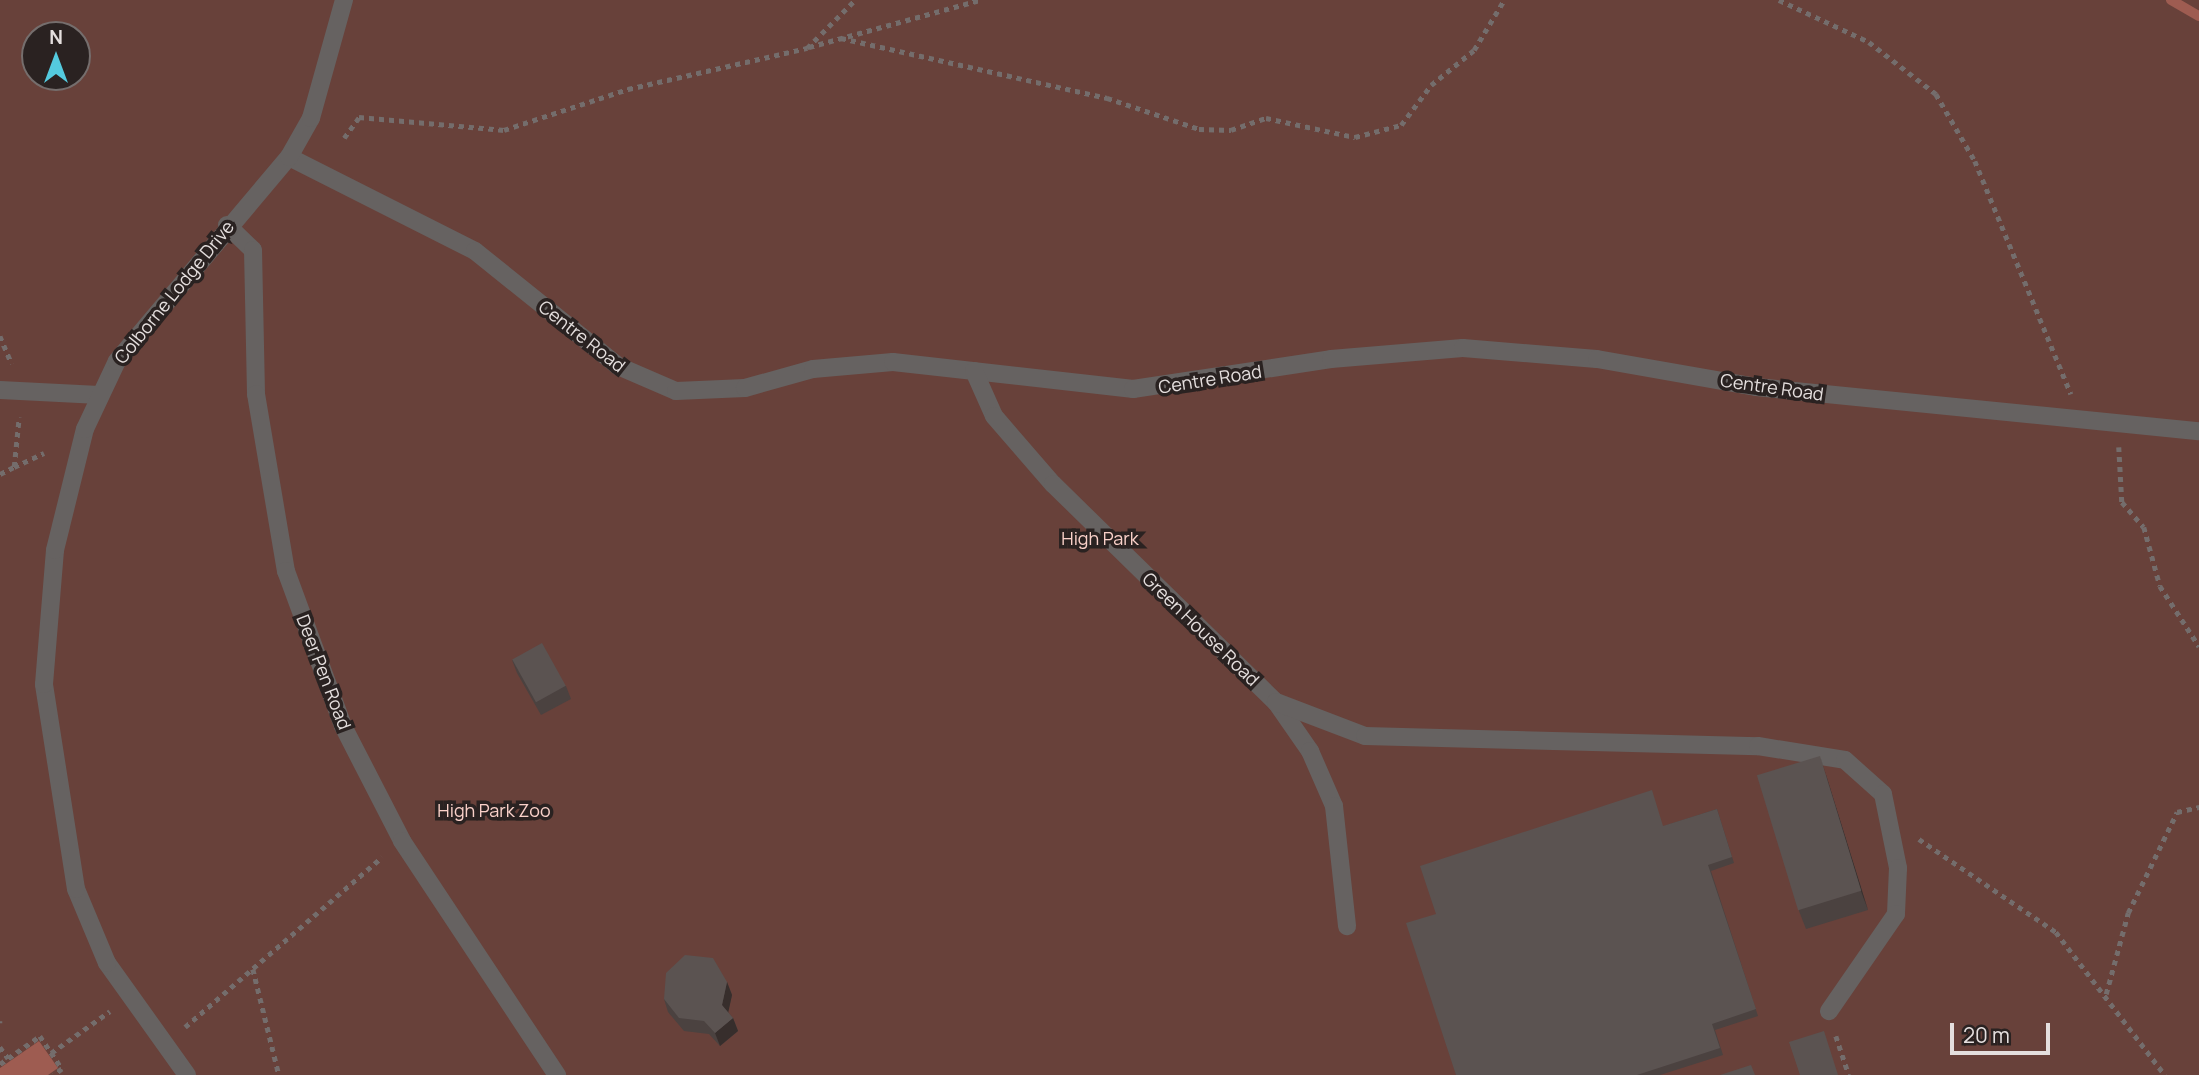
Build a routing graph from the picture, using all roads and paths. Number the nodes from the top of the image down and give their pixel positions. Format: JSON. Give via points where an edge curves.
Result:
{"nodes":[{"id":1,"x":344,"y":0,"type":"edge"},
{"id":2,"x":855,"y":0,"type":"edge"},
{"id":3,"x":980,"y":0,"type":"edge"},
{"id":4,"x":1504,"y":0,"type":"edge"},
{"id":5,"x":1779,"y":0,"type":"edge"},
{"id":6,"x":841,"y":38,"type":"junction"},
{"id":7,"x":807,"y":48,"type":"junction"},
{"id":8,"x":344,"y":138,"type":"dead end"},
{"id":9,"x":289,"y":157,"type":"junction"},
{"id":10,"x":227,"y":225,"type":"junction"},
{"id":11,"x":0,"y":336,"type":"edge"},
{"id":12,"x":12,"y":364,"type":"dead end"},
{"id":13,"x":974,"y":371,"type":"junction"},
{"id":14,"x":0,"y":390,"type":"edge"},
{"id":15,"x":99,"y":395,"type":"junction"},
{"id":16,"x":20,"y":410,"type":"dead end"},
{"id":17,"x":2077,"y":417,"type":"junction"},
{"id":18,"x":2118,"y":421,"type":"junction"},
{"id":19,"x":2199,"y":430,"type":"edge"},
{"id":20,"x":44,"y":453,"type":"dead end"},
{"id":21,"x":14,"y":467,"type":"junction"},
{"id":22,"x":0,"y":474,"type":"edge"},
{"id":23,"x":2199,"y":646,"type":"edge"},
{"id":24,"x":1276,"y":702,"type":"junction"},
{"id":25,"x":2199,"y":807,"type":"edge"},
{"id":26,"x":1889,"y":823,"type":"junction"},
{"id":27,"x":402,"y":841,"type":"junction"},
{"id":28,"x":1347,"y":926,"type":"dead end"},
{"id":29,"x":253,"y":970,"type":"junction"},
{"id":30,"x":2106,"y":996,"type":"junction"},
{"id":31,"x":115,"y":1007,"type":"dead end"},
{"id":32,"x":1829,"y":1011,"type":"joint"},
{"id":33,"x":185,"y":1028,"type":"dead end"},
{"id":34,"x":0,"y":1047,"type":"edge"},
{"id":35,"x":51,"y":1053,"type":"junction"},
{"id":36,"x":8,"y":1058,"type":"junction"},
{"id":37,"x":0,"y":1063,"type":"edge"},
{"id":38,"x":54,"y":1075,"type":"edge"},
{"id":39,"x":187,"y":1075,"type":"edge"},
{"id":40,"x":279,"y":1075,"type":"edge"},
{"id":41,"x":557,"y":1075,"type":"edge"},
{"id":42,"x":1849,"y":1075,"type":"edge"},
{"id":43,"x":2165,"y":1075,"type":"edge"}],
"edges":[{"from":1,"to":9,"type":"street","name":"Colborne Lodge Drive","via":[[311,118]]},
{"from":2,"to":7,"type":"path"},
{"from":3,"to":6,"type":"path"},
{"from":4,"to":6,"type":"path","via":[[1474,50],[1431,85],[1401,125],[1355,137],[1266,118],[1231,130],[1199,129],[1107,97]]},
{"from":5,"to":17,"type":"path","via":[[1869,42],[1936,94],[1975,161]]},
{"from":6,"to":7,"type":"path"},
{"from":7,"to":8,"type":"path","via":[[628,89],[504,131],[359,117]]},
{"from":9,"to":10,"type":"street","name":"Colborne Lodge Drive"},
{"from":9,"to":13,"type":"street","name":"Centre Road","via":[[475,251],[618,366],[654,385],[703,393],[858,362]]},
{"from":10,"to":15,"type":"street","name":"Colborne Lodge Drive","via":[[137,333]]},
{"from":10,"to":27,"type":"street","name":"Deer Pen Road","via":[[253,250],[257,394],[286,571],[343,726]]},
{"from":11,"to":12,"type":"path"},
{"from":13,"to":17,"type":"street","name":"Centre Road","via":[[1133,390],[1410,350],[1519,350],[1756,387]]},
{"from":13,"to":24,"type":"street","name":"Green House Road","via":[[994,416],[1053,484]]},
{"from":14,"to":15,"type":"street"},
{"from":15,"to":39,"type":"street","name":"Colborne Lodge Drive","via":[[72,473],[55,550],[44,646],[48,726],[76,888],[89,925],[107,963]]},
{"from":16,"to":21,"type":"path"},
{"from":17,"to":18,"type":"street","name":"Centre Road"},
{"from":18,"to":19,"type":"street","name":"Centre Road"},
{"from":18,"to":23,"type":"path","via":[[2122,502],[2144,527],[2160,586]]},
{"from":20,"to":21,"type":"path"},
{"from":21,"to":22,"type":"path"},
{"from":24,"to":26,"type":"street","via":[[1365,736],[1758,746],[1845,760],[1883,794]]},
{"from":24,"to":28,"type":"street","name":"Green House Road","via":[[1310,751],[1334,806]]},
{"from":25,"to":30,"type":"path","via":[[2178,812],[2128,913]]},
{"from":26,"to":30,"type":"path","via":[[2056,932]]},
{"from":26,"to":32,"type":"street","via":[[1898,868],[1896,914]]},
{"from":27,"to":29,"type":"path"},
{"from":27,"to":41,"type":"street","name":"Deer Pen Road"},
{"from":29,"to":33,"type":"path"},
{"from":29,"to":40,"type":"path"},
{"from":30,"to":43,"type":"path"},
{"from":31,"to":35,"type":"path"},
{"from":32,"to":42,"type":"path"},
{"from":34,"to":36,"type":"path"},
{"from":35,"to":36,"type":"path","via":[[40,1037]]},
{"from":35,"to":38,"type":"path","via":[[62,1069]]},
{"from":36,"to":37,"type":"path"}]}
